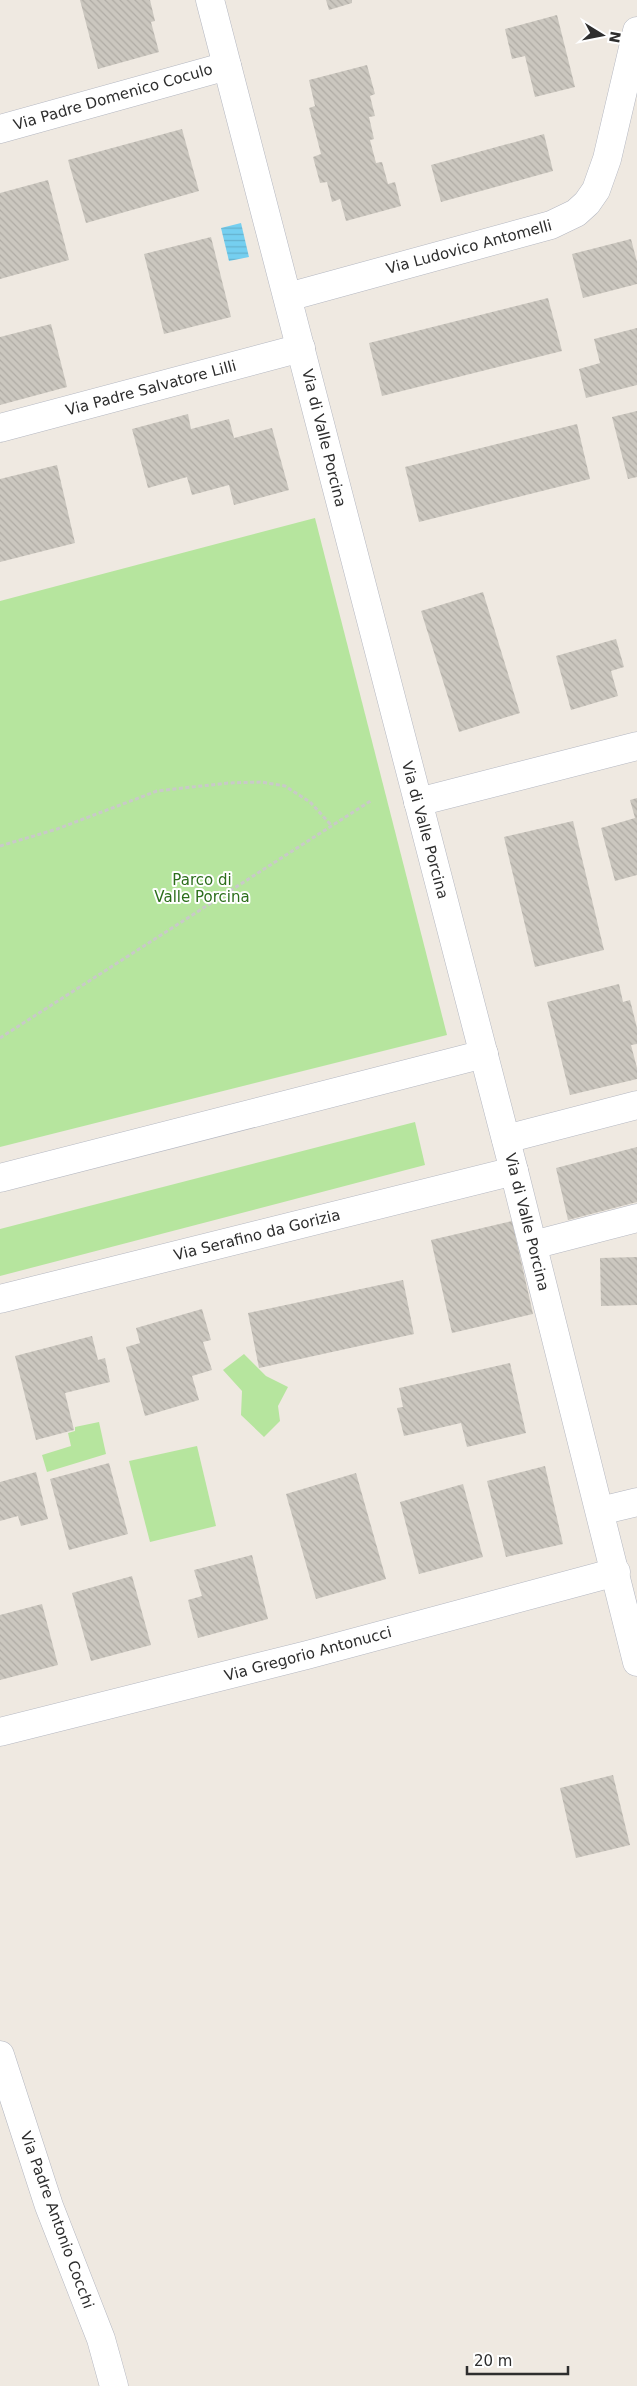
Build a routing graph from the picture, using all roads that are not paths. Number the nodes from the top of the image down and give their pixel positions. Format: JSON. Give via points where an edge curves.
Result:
{"nodes":[{"id":1,"x":210,"y":0,"type":"edge"},
{"id":2,"x":637,"y":31,"type":"edge"},
{"id":3,"x":226,"y":66,"type":"junction"},
{"id":4,"x":0,"y":129,"type":"edge"},
{"id":5,"x":288,"y":297,"type":"junction"},
{"id":6,"x":301,"y":348,"type":"junction"},
{"id":7,"x":0,"y":428,"type":"edge"},
{"id":8,"x":637,"y":746,"type":"edge"},
{"id":9,"x":418,"y":802,"type":"junction"},
{"id":10,"x":484,"y":1054,"type":"junction"},
{"id":11,"x":637,"y":1105,"type":"edge"},
{"id":12,"x":506,"y":1139,"type":"junction"},
{"id":13,"x":514,"y":1171,"type":"junction"},
{"id":14,"x":0,"y":1178,"type":"edge"},
{"id":15,"x":637,"y":1218,"type":"edge"},
{"id":16,"x":533,"y":1245,"type":"junction"},
{"id":17,"x":0,"y":1299,"type":"edge"},
{"id":18,"x":637,"y":1502,"type":"edge"},
{"id":19,"x":600,"y":1511,"type":"junction"},
{"id":20,"x":616,"y":1572,"type":"junction"},
{"id":21,"x":637,"y":1662,"type":"edge"},
{"id":22,"x":0,"y":1732,"type":"edge"},
{"id":23,"x":0,"y":2055,"type":"edge"},
{"id":24,"x":114,"y":2386,"type":"edge"}],
"edges":[{"from":1,"to":3,"type":"street","name":"Via di Valle Porcina"},
{"from":2,"to":5,"type":"street","name":"Via Ludovico Antomelli","via":[[602,174],[587,203],[576,214],[551,225]]},
{"from":3,"to":4,"type":"street","name":"Via Padre Domenico Coculo"},
{"from":3,"to":5,"type":"street","name":"Via di Valle Porcina"},
{"from":5,"to":6,"type":"street","name":"Via di Valle Porcina"},
{"from":6,"to":7,"type":"street","name":"Via Padre Salvatore Lilli"},
{"from":6,"to":9,"type":"street","name":"Via di Valle Porcina"},
{"from":8,"to":9,"type":"street"},
{"from":9,"to":10,"type":"street","name":"Via di Valle Porcina"},
{"from":10,"to":12,"type":"street","name":"Via di Valle Porcina"},
{"from":10,"to":14,"type":"street"},
{"from":11,"to":12,"type":"street"},
{"from":12,"to":13,"type":"street","name":"Via di Valle Porcina"},
{"from":13,"to":16,"type":"street","name":"Via di Valle Porcina"},
{"from":13,"to":17,"type":"street","name":"Via Serafino da Gorizia"},
{"from":15,"to":16,"type":"street"},
{"from":16,"to":19,"type":"street","name":"Via di Valle Porcina"},
{"from":18,"to":19,"type":"street"},
{"from":19,"to":20,"type":"street","name":"Via di Valle Porcina"},
{"from":20,"to":21,"type":"street","name":"Via di Valle Porcina"},
{"from":20,"to":22,"type":"street","name":"Via Gregorio Antonucci","via":[[307,1655]]},
{"from":23,"to":24,"type":"street","name":"Via Padre Antonio Cocchi","via":[[49,2206],[101,2339]]}]}
